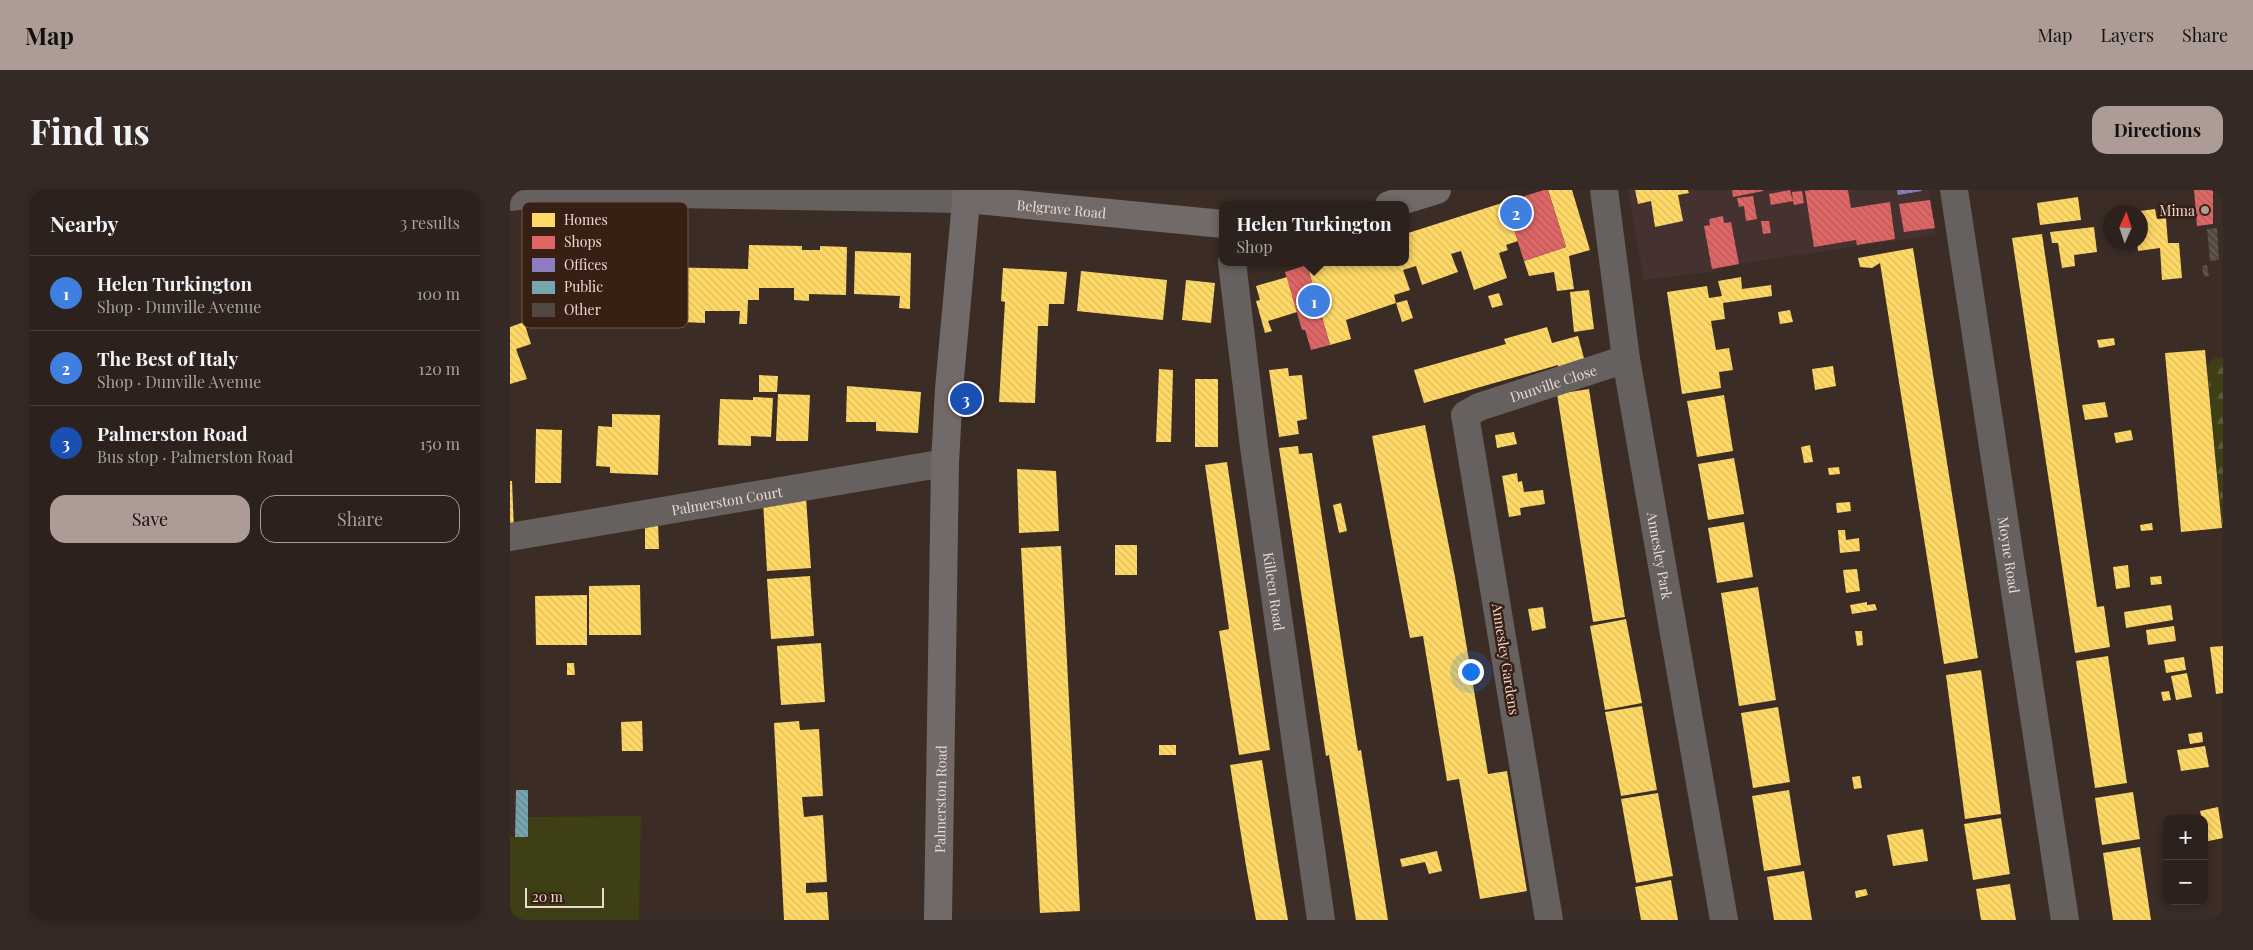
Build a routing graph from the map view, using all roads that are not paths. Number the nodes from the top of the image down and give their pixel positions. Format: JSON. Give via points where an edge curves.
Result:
{"nodes":[{"id":1,"x":1437,"y":190,"type":"edge"},
{"id":2,"x":1604,"y":190,"type":"edge"},
{"id":3,"x":1954,"y":190,"type":"edge"},
{"id":4,"x":967,"y":195,"type":"edge"},
{"id":5,"x":510,"y":197,"type":"edge"},
{"id":6,"x":1402,"y":201,"type":"edge"},
{"id":7,"x":1219,"y":224,"type":"edge"},
{"id":8,"x":1232,"y":266,"type":"edge"},
{"id":9,"x":1626,"y":359,"type":"junction"},
{"id":10,"x":1480,"y":407,"type":"joint"},
{"id":11,"x":945,"y":463,"type":"junction"},
{"id":12,"x":510,"y":537,"type":"edge"},
{"id":13,"x":938,"y":920,"type":"edge"},
{"id":14,"x":1321,"y":920,"type":"edge"},
{"id":15,"x":1549,"y":920,"type":"edge"},
{"id":16,"x":1724,"y":920,"type":"edge"},
{"id":17,"x":2065,"y":920,"type":"edge"}],
"edges":[{"from":1,"to":6,"type":"street"},
{"from":2,"to":9,"type":"street","name":"Annesley Park"},
{"from":3,"to":17,"type":"street","name":"Moyne Road"},
{"from":4,"to":5,"type":"street","name":"Belgrave Road","via":[[548,192]]},
{"from":4,"to":7,"type":"street","name":"Belgrave Road"},
{"from":4,"to":11,"type":"street","name":"Palmerston Road"},
{"from":8,"to":14,"type":"street","name":"Killeen Road","via":[[1254,447]]},
{"from":9,"to":10,"type":"street","name":"Dunville Close"},
{"from":9,"to":16,"type":"street","name":"Annesley Park"},
{"from":10,"to":15,"type":"street","name":"Annesley Gardens","via":[[1465,415]]},
{"from":11,"to":12,"type":"street","name":"Palmerston Court"},
{"from":11,"to":13,"type":"street","name":"Palmerston Road"}]}
